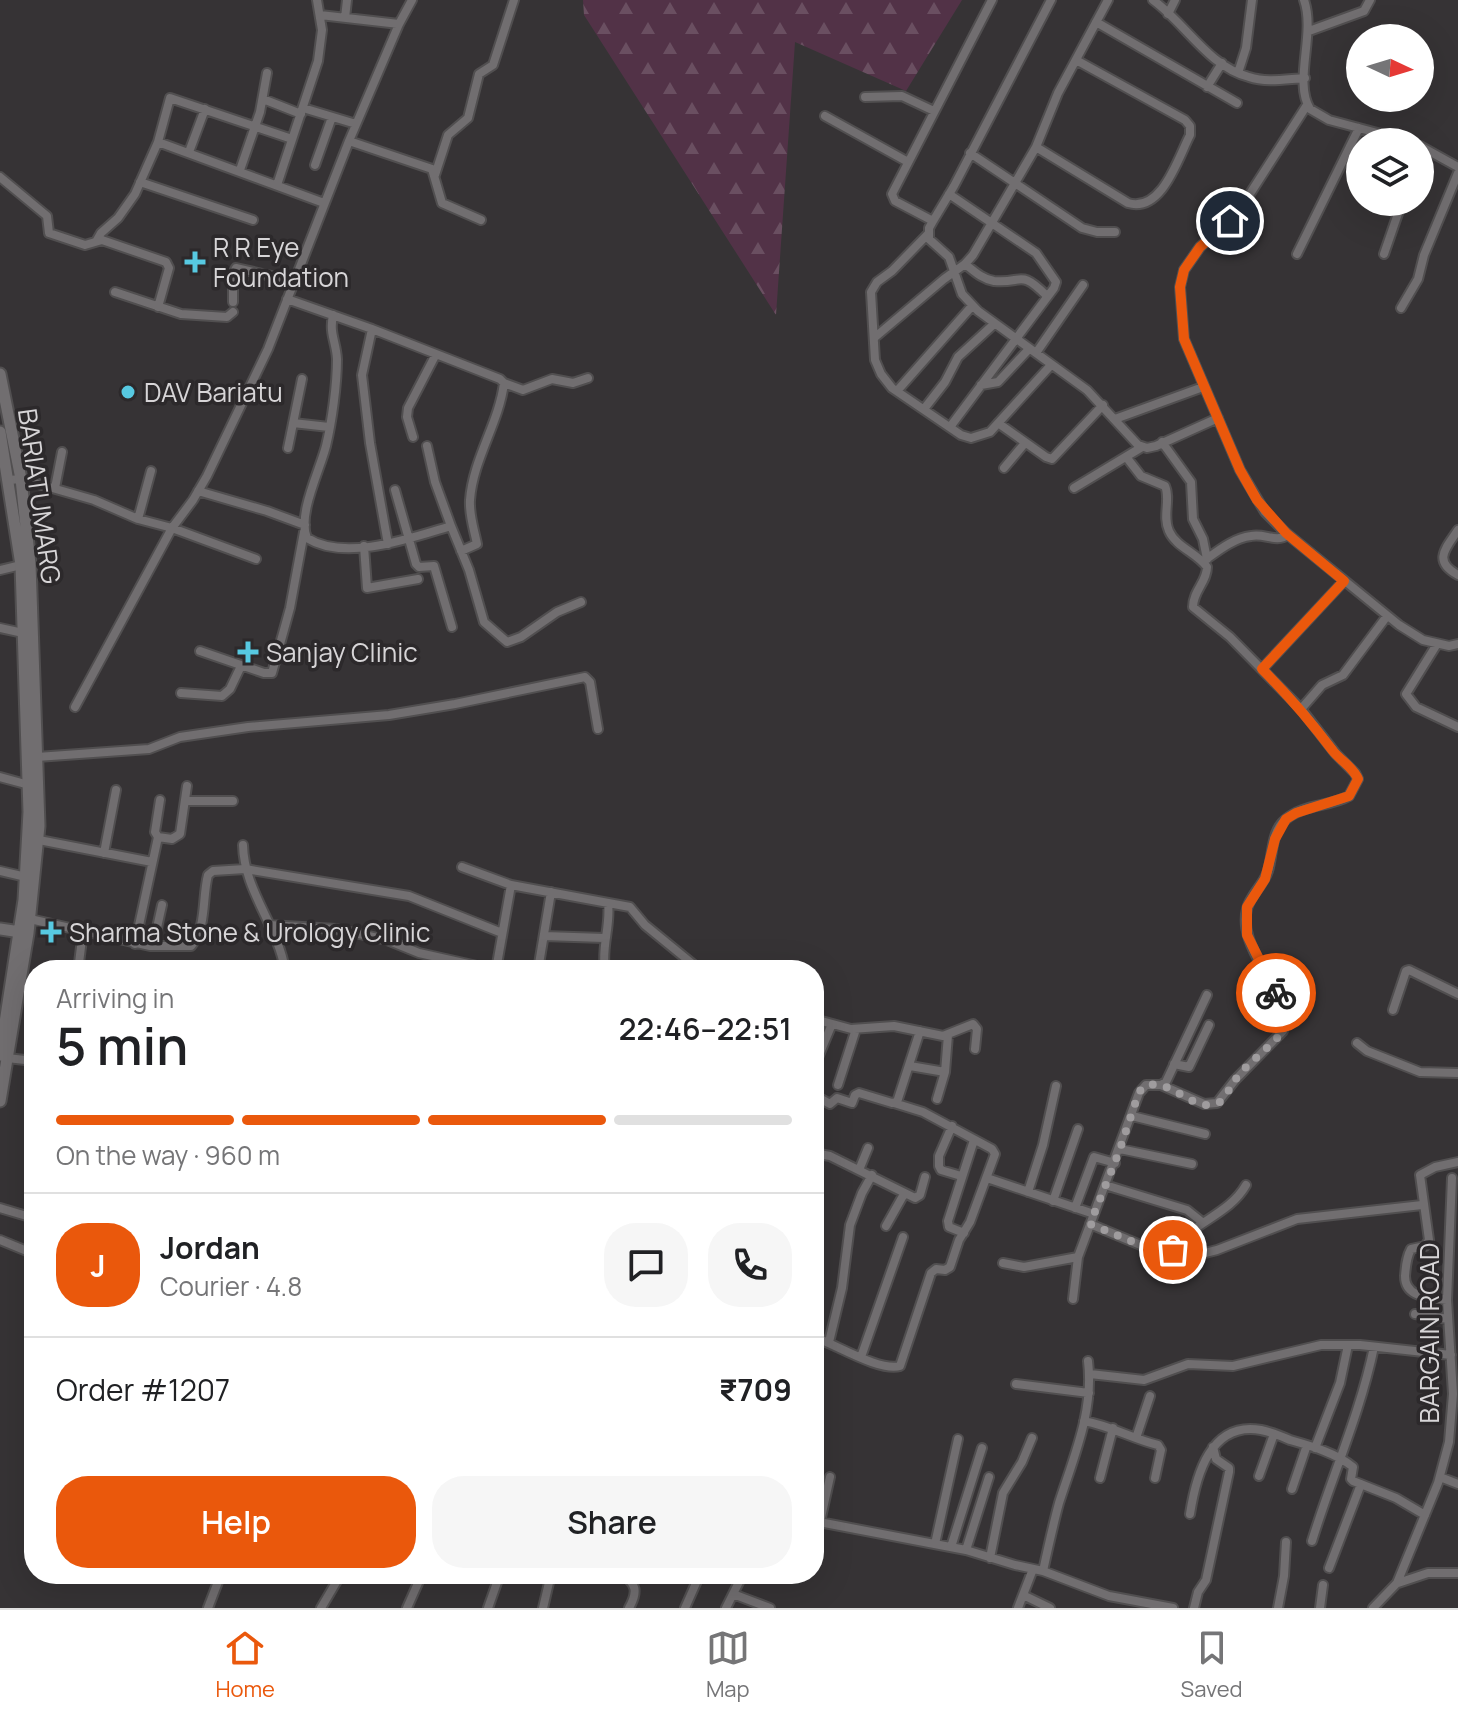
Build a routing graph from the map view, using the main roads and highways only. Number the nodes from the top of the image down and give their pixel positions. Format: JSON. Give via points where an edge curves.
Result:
{"nodes":[{"id":1,"x":0,"y":374,"type":"edge"},
{"id":2,"x":3,"y":406,"type":"edge"},
{"id":3,"x":0,"y":432,"type":"edge"},
{"id":4,"x":15,"y":479,"type":"junction"},
{"id":5,"x":0,"y":929,"type":"edge"},
{"id":6,"x":24,"y":932,"type":"junction"},
{"id":7,"x":5,"y":994,"type":"edge"},
{"id":8,"x":4,"y":1056,"type":"edge"},
{"id":9,"x":0,"y":1101,"type":"edge"}],
"edges":[{"from":1,"to":2,"type":"main road","name":"BARIATUMARG"},
{"from":2,"to":4,"type":"main road","name":"BARIATUMARG"},
{"from":3,"to":4,"type":"main road","name":"BARIATUMARG"},
{"from":4,"to":6,"type":"main road","name":"BARIATUMARG","via":[[29,785]]},
{"from":4,"to":6,"type":"main road","name":"BARIATUMARG","via":[[30,564],[39,840]]},
{"from":5,"to":6,"type":"main road"},
{"from":6,"to":7,"type":"main road","name":"BARIATUMARG"},
{"from":6,"to":8,"type":"main road","name":"BARIATUMARG"},
{"from":7,"to":8,"type":"main road","name":"BARIATUMARG"},
{"from":8,"to":9,"type":"main road","name":"BARIATUMARG"}]}
